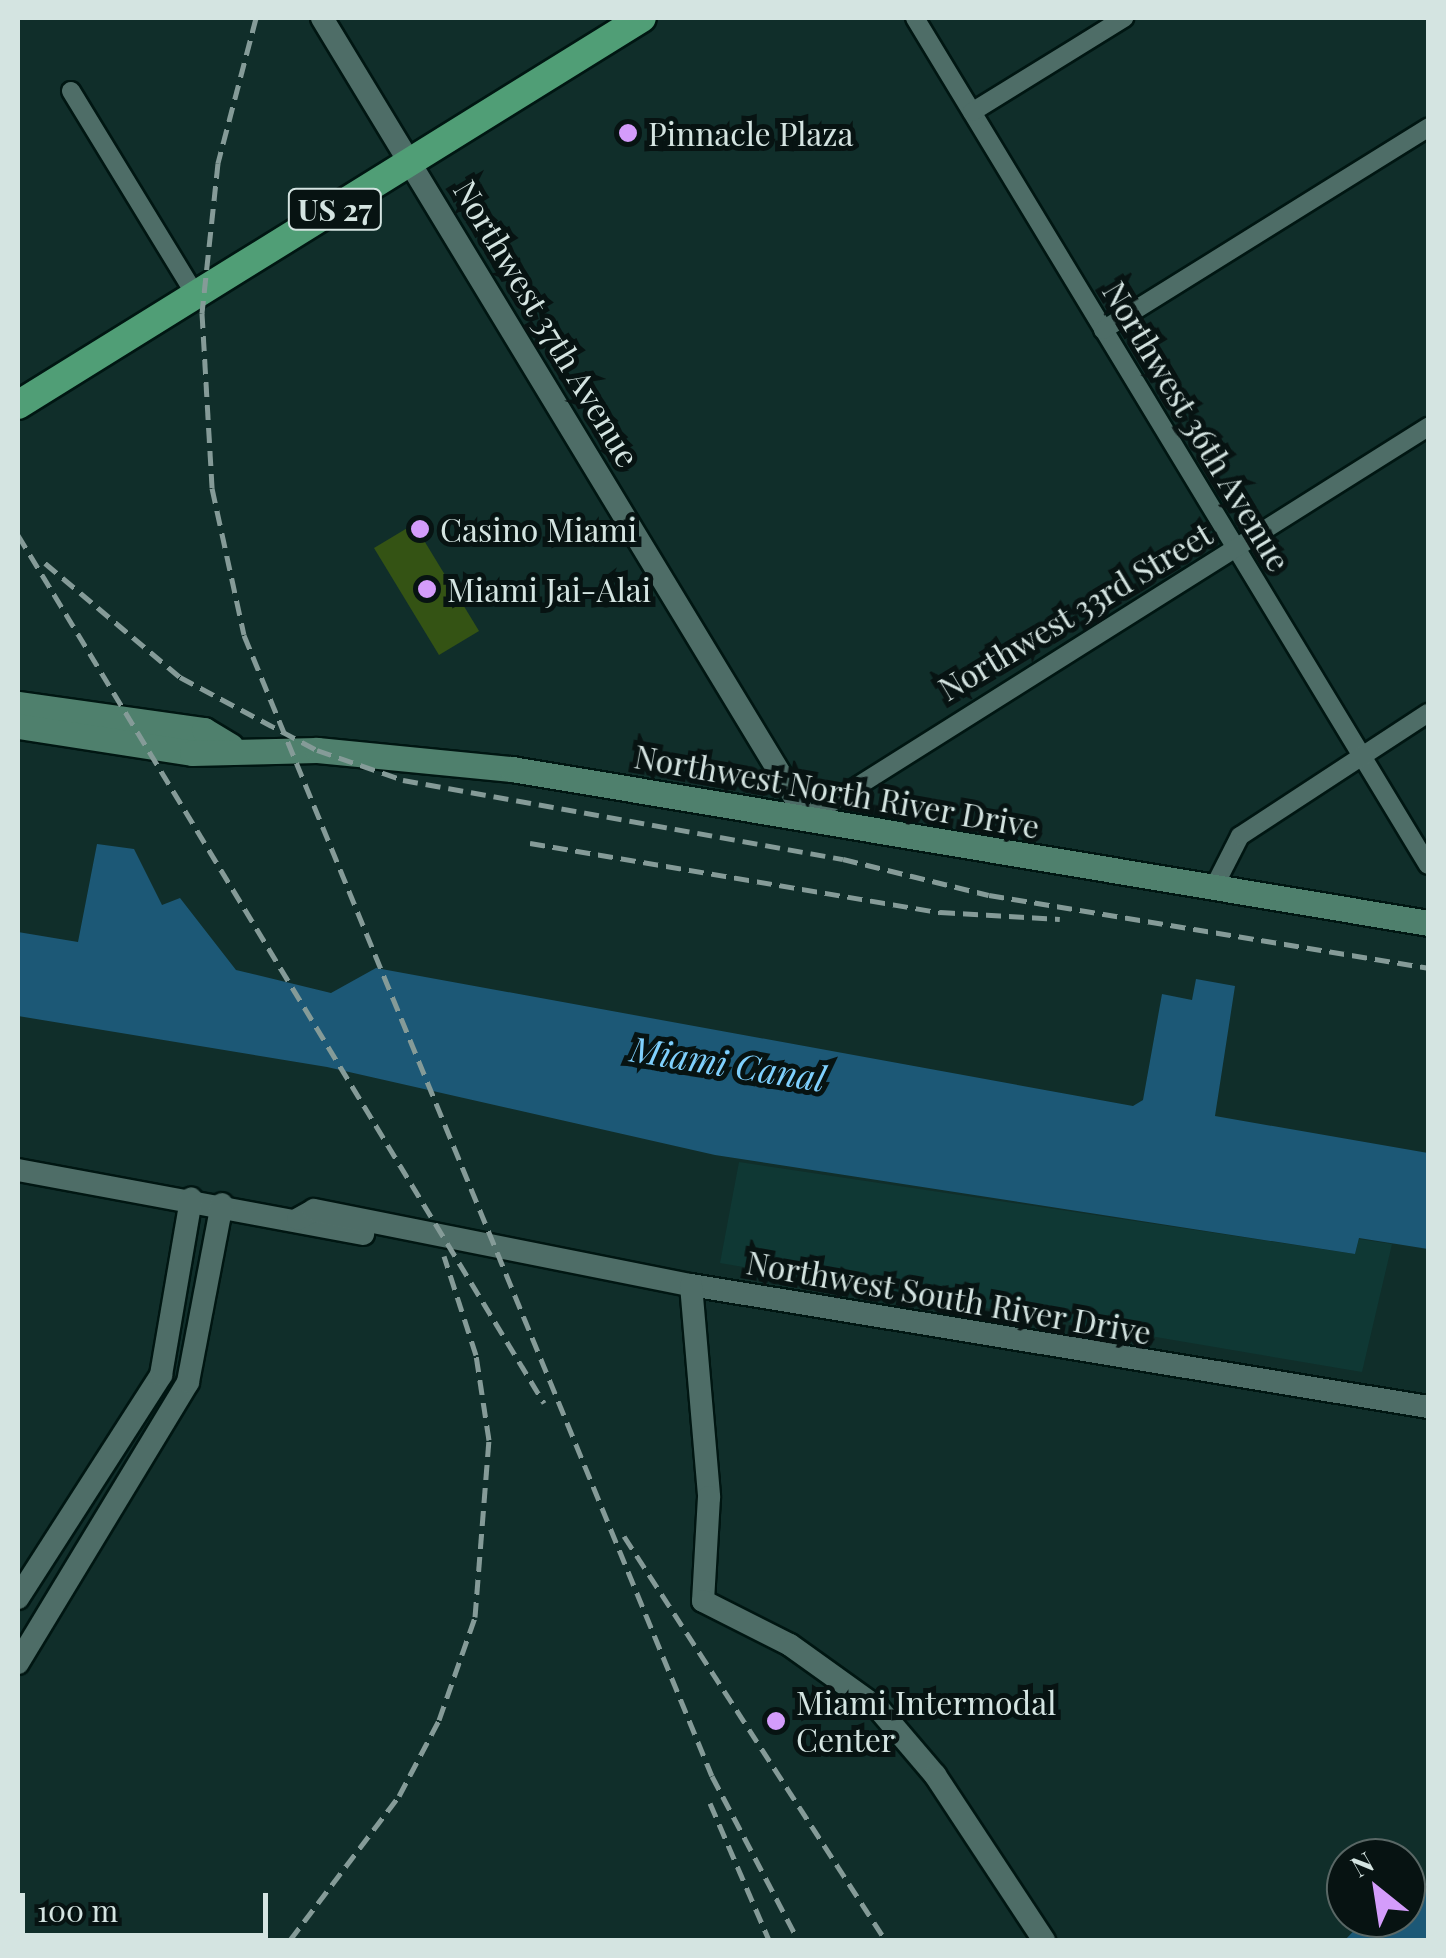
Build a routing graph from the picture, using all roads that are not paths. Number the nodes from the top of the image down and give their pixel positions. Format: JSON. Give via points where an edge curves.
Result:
{"nodes":[{"id":1,"x":322,"y":18,"type":"edge"},
{"id":2,"x":642,"y":18,"type":"edge"},
{"id":3,"x":915,"y":18,"type":"edge"},
{"id":4,"x":1124,"y":18,"type":"edge"},
{"id":5,"x":71,"y":90,"type":"dead end"},
{"id":6,"x":972,"y":112,"type":"junction"},
{"id":7,"x":1428,"y":128,"type":"edge"},
{"id":8,"x":411,"y":161,"type":"junction"},
{"id":9,"x":196,"y":296,"type":"junction"},
{"id":10,"x":1104,"y":330,"type":"junction"},
{"id":11,"x":18,"y":405,"type":"edge"},
{"id":12,"x":1428,"y":427,"type":"edge"},
{"id":13,"x":1236,"y":548,"type":"junction"},
{"id":14,"x":18,"y":704,"type":"edge"},
{"id":15,"x":1428,"y":714,"type":"edge"},
{"id":16,"x":18,"y":726,"type":"edge"},
{"id":17,"x":231,"y":746,"type":"junction"},
{"id":18,"x":1360,"y":755,"type":"junction"},
{"id":19,"x":807,"y":818,"type":"junction"},
{"id":20,"x":1428,"y":865,"type":"edge"},
{"id":21,"x":1214,"y":887,"type":"junction"},
{"id":22,"x":1428,"y":923,"type":"edge"},
{"id":23,"x":18,"y":1170,"type":"edge"},
{"id":24,"x":191,"y":1199,"type":"junction"},
{"id":25,"x":222,"y":1204,"type":"junction"},
{"id":26,"x":691,"y":1285,"type":"junction"},
{"id":27,"x":1428,"y":1407,"type":"edge"},
{"id":28,"x":116,"y":1446,"type":"junction"},
{"id":29,"x":142,"y":1462,"type":"junction"},
{"id":30,"x":18,"y":1598,"type":"edge"},
{"id":31,"x":18,"y":1663,"type":"edge"},
{"id":32,"x":1044,"y":1940,"type":"edge"}],
"edges":[{"from":1,"to":8,"type":"street","name":"Northwest 37th Avenue"},
{"from":2,"to":8,"type":"highway","number":"US 27"},
{"from":3,"to":6,"type":"street","name":"Northwest 36th Avenue"},
{"from":4,"to":6,"type":"street"},
{"from":5,"to":9,"type":"street"},
{"from":6,"to":10,"type":"street","name":"Northwest 36th Avenue"},
{"from":7,"to":10,"type":"street"},
{"from":8,"to":9,"type":"highway","number":"US 27"},
{"from":8,"to":19,"type":"street","name":"Northwest 37th Avenue"},
{"from":9,"to":11,"type":"highway","number":"US 27"},
{"from":10,"to":13,"type":"street","name":"Northwest 36th Avenue"},
{"from":12,"to":13,"type":"street","name":"Northwest 33rd Street"},
{"from":13,"to":18,"type":"street","name":"Northwest 36th Avenue"},
{"from":13,"to":19,"type":"street","name":"Northwest 33rd Street"},
{"from":14,"to":17,"type":"main road","name":"Northwest North River Drive","via":[[204,730]]},
{"from":15,"to":18,"type":"street"},
{"from":16,"to":17,"type":"main road","name":"Northwest North River Drive","via":[[192,753]]},
{"from":17,"to":19,"type":"main road","name":"Northwest North River Drive","via":[[478,765]]},
{"from":18,"to":20,"type":"street","name":"Northwest 36th Avenue"},
{"from":18,"to":21,"type":"street","via":[[1228,846]]},
{"from":19,"to":21,"type":"main road","name":"Northwest North River Drive"},
{"from":21,"to":22,"type":"main road","name":"Northwest North River Drive"},
{"from":23,"to":24,"type":"street","name":"Northwest South River Drive"},
{"from":24,"to":25,"type":"street","name":"Northwest South River Drive"},
{"from":24,"to":28,"type":"street","via":[[170,1354]]},
{"from":25,"to":26,"type":"street","name":"Northwest South River Drive","via":[[298,1218],[314,1210]]},
{"from":25,"to":29,"type":"street","via":[[196,1362]]},
{"from":26,"to":27,"type":"street","name":"Northwest South River Drive"},
{"from":26,"to":32,"type":"street","via":[[709,1497],[703,1601],[790,1645],[878,1708],[935,1775]]},
{"from":28,"to":29,"type":"street"},
{"from":28,"to":30,"type":"street"},
{"from":29,"to":31,"type":"street"}]}
